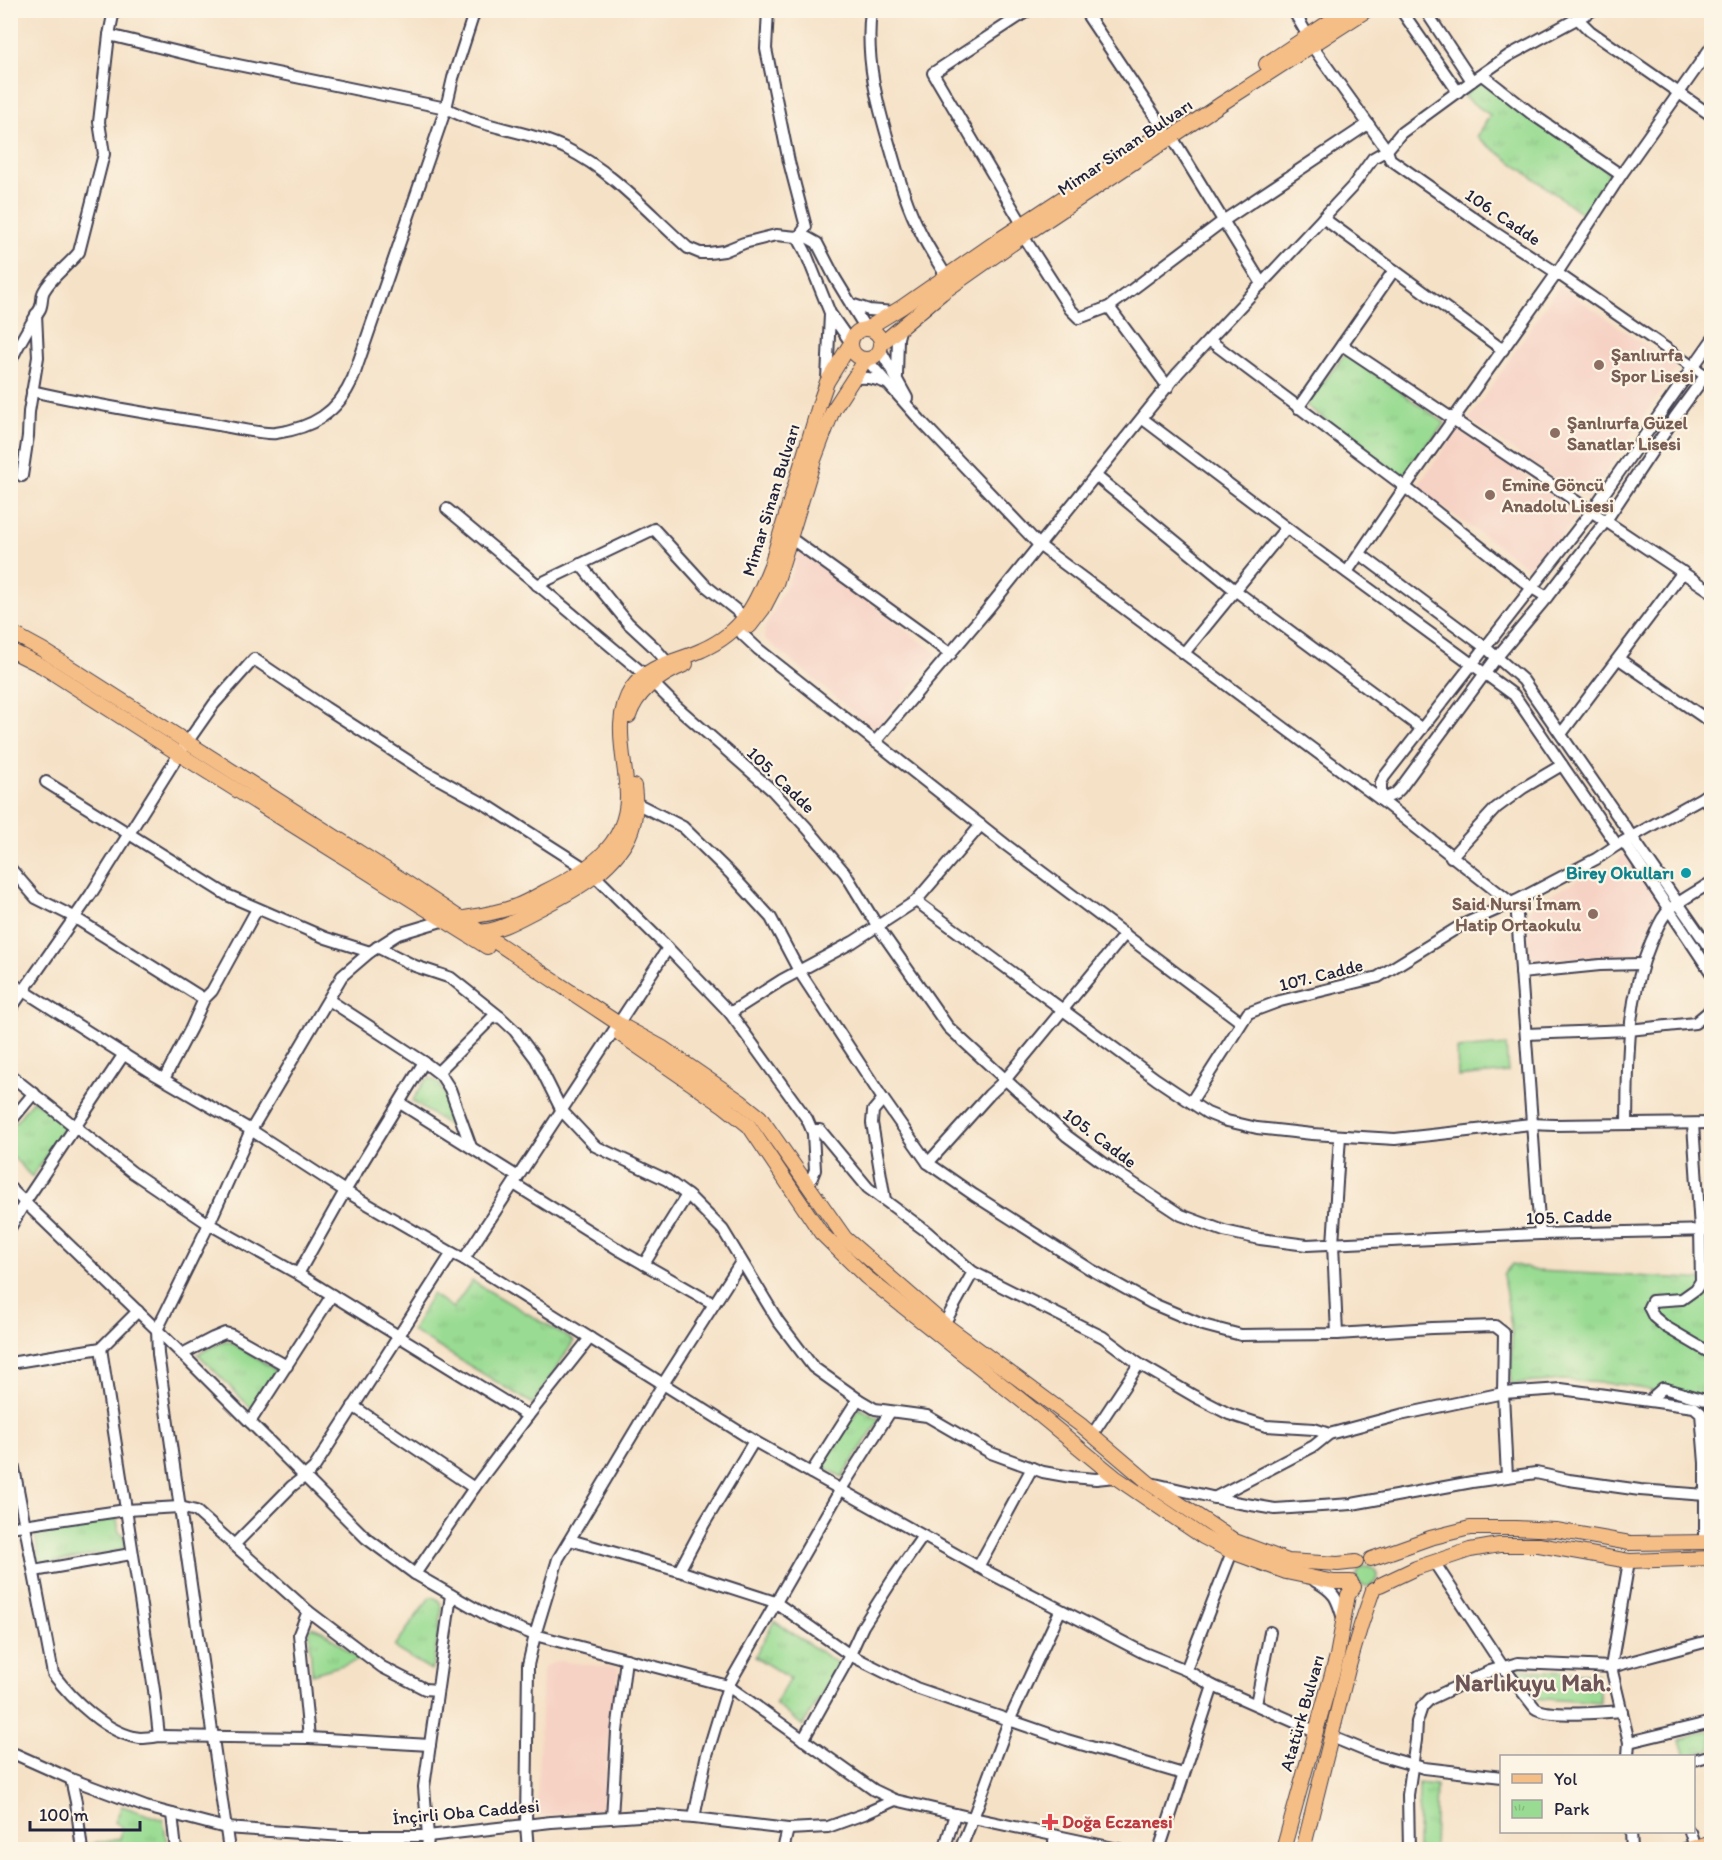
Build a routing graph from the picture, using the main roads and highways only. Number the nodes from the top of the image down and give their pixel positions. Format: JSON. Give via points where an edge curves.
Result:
{"nodes":[{"id":1,"x":1347,"y":10,"type":"edge"},
{"id":2,"x":1367,"y":10,"type":"edge"},
{"id":3,"x":1310,"y":41,"type":"junction"},
{"id":4,"x":1022,"y":230,"type":"junction"},
{"id":5,"x":866,"y":329,"type":"junction"},
{"id":6,"x":850,"y":343,"type":"junction"},
{"id":7,"x":881,"y":346,"type":"junction"},
{"id":8,"x":866,"y":359,"type":"junction"},
{"id":9,"x":10,"y":632,"type":"edge"},
{"id":10,"x":10,"y":650,"type":"edge"},
{"id":11,"x":648,"y":678,"type":"junction"},
{"id":12,"x":590,"y":872,"type":"junction"},
{"id":13,"x":462,"y":925,"type":"junction"},
{"id":14,"x":481,"y":932,"type":"junction"},
{"id":15,"x":617,"y":1027,"type":"junction"},
{"id":16,"x":1708,"y":1542,"type":"edge"},
{"id":17,"x":1712,"y":1558,"type":"edge"},
{"id":18,"x":1371,"y":1559,"type":"junction"},
{"id":19,"x":1356,"y":1562,"type":"junction"},
{"id":20,"x":1353,"y":1584,"type":"junction"},
{"id":21,"x":1377,"y":1588,"type":"junction"},
{"id":22,"x":1712,"y":1842,"type":"edge"},
{"id":23,"x":1690,"y":1848,"type":"edge"},
{"id":24,"x":1283,"y":1850,"type":"edge"},
{"id":25,"x":1303,"y":1850,"type":"edge"}],
"edges":[{"from":1,"to":3,"type":"main road","name":"Mimar Sinan Bulvarı"},
{"from":2,"to":3,"type":"main road","name":"Mimar Sinan Bulvarı"},
{"from":3,"to":4,"type":"main road","name":"Mimar Sinan Bulvarı"},
{"from":4,"to":5,"type":"main road","name":"Mimar Sinan Bulvarı"},
{"from":4,"to":7,"type":"main road","name":"Mimar Sinan Bulvarı"},
{"from":5,"to":6,"type":"main road","via":[[855,332]]},
{"from":5,"to":7,"type":"main road","via":[[877,334]]},
{"from":6,"to":8,"type":"main road","via":[[854,354]]},
{"from":6,"to":11,"type":"main road","name":"Mimar Sinan Bulvarı","via":[[827,382],[771,565],[746,618],[733,632],[702,651],[667,662]]},
{"from":7,"to":8,"type":"main road","via":[[874,357]]},
{"from":8,"to":11,"type":"main road","name":"Mimar Sinan Bulvarı","via":[[833,410],[776,584],[763,609],[730,645]]},
{"from":9,"to":13,"type":"main road","via":[[187,742]]},
{"from":10,"to":13,"type":"main road","name":"Mimar Sinan Bulvarı","via":[[42,666],[445,920]]},
{"from":11,"to":12,"type":"main road","name":"Mimar Sinan Bulvarı","via":[[631,689],[620,721],[627,794],[623,824]]},
{"from":11,"to":12,"type":"main road","name":"Mimar Sinan Bulvarı","via":[[629,716],[635,819],[619,853]]},
{"from":12,"to":13,"type":"main road","name":"Mimar Sinan Bulvarı","via":[[516,906]]},
{"from":12,"to":14,"type":"main road","name":"Mimar Sinan Bulvarı","via":[[566,895],[511,924]]},
{"from":13,"to":14,"type":"main road"},
{"from":13,"to":15,"type":"main road"},
{"from":14,"to":15,"type":"main road"},
{"from":15,"to":19,"type":"main road","via":[[663,1048],[760,1117],[845,1238],[944,1324],[1149,1483],[1235,1541],[1288,1561]]},
{"from":15,"to":20,"type":"main road","via":[[749,1126],[821,1233],[866,1277],[1115,1477],[1203,1537],[1232,1552],[1286,1572]]},
{"from":16,"to":18,"type":"main road","via":[[1630,1544],[1556,1530],[1470,1528]]},
{"from":17,"to":21,"type":"main road","via":[[1629,1561],[1539,1545],[1509,1545],[1470,1550],[1416,1568]]},
{"from":18,"to":19,"type":"main road"},
{"from":18,"to":21,"type":"main road","via":[[1382,1570]]},
{"from":19,"to":20,"type":"main road","via":[[1350,1573]]},
{"from":20,"to":21,"type":"main road","via":[[1365,1592]]},
{"from":20,"to":24,"type":"main road","name":"Atatürk Bulvarı"},
{"from":21,"to":25,"type":"main road","name":"Atatürk Bulvarı","via":[[1354,1647]]},
{"from":22,"to":23,"type":"main road"}]}
